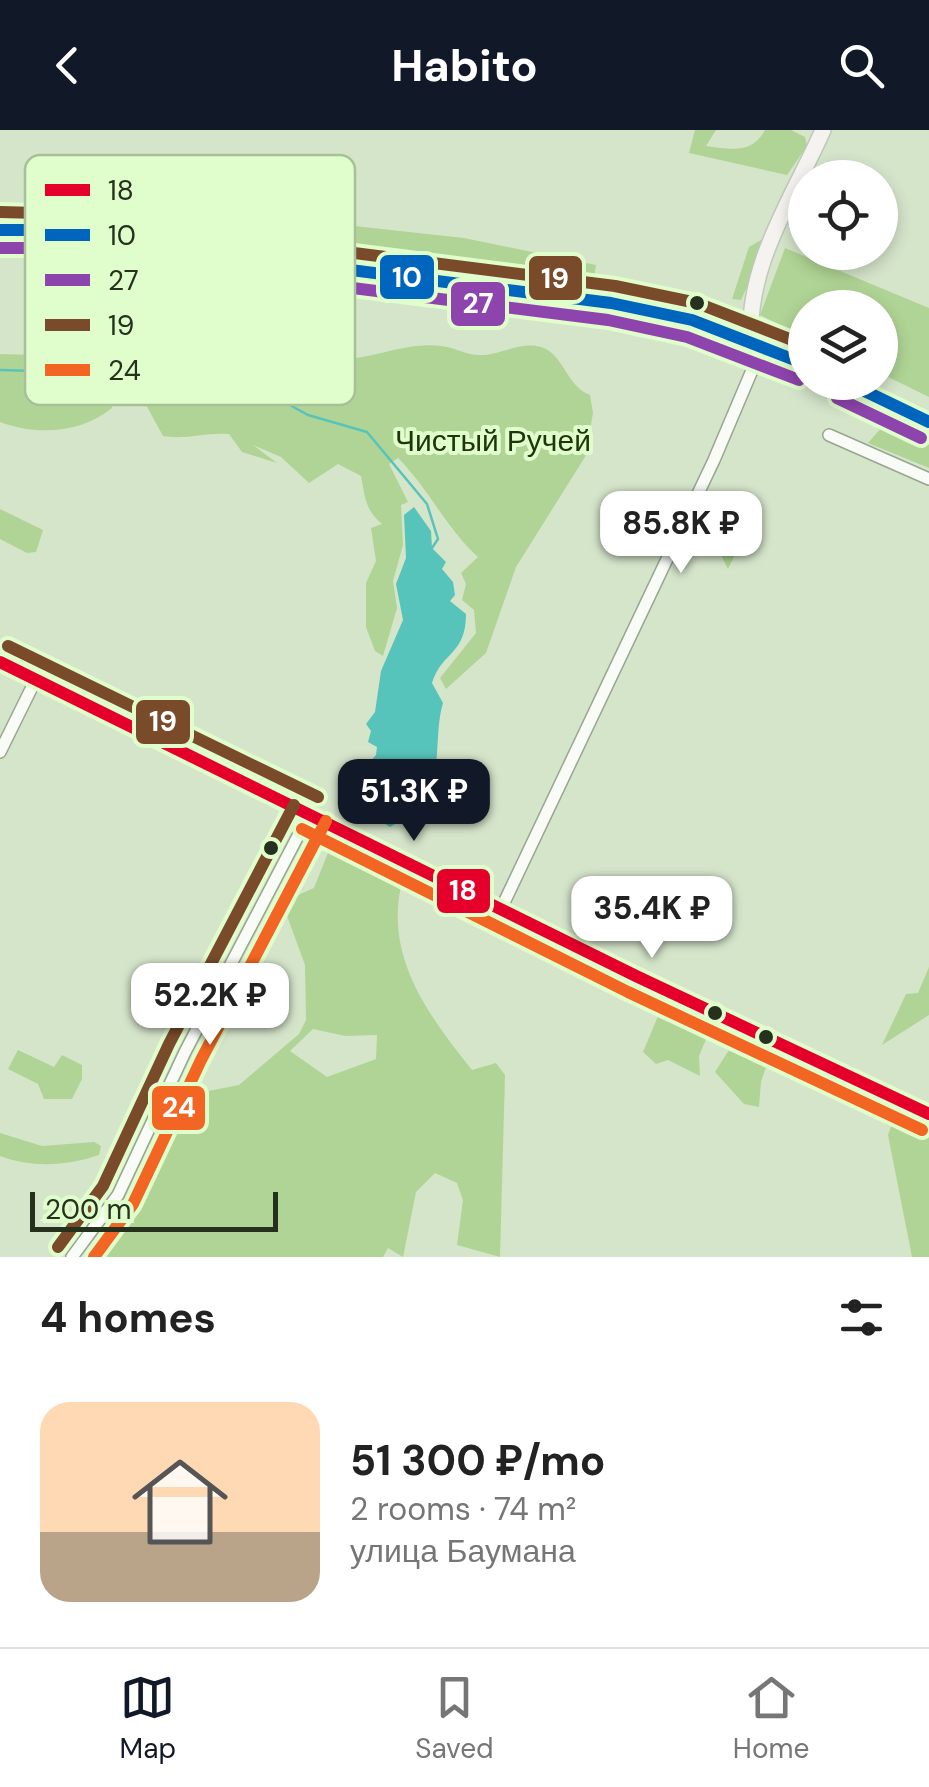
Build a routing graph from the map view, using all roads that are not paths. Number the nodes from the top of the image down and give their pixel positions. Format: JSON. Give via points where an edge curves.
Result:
{"nodes":[{"id":1,"x":823,"y":130,"type":"edge"},
{"id":2,"x":0,"y":230,"type":"edge"},
{"id":3,"x":25,"y":235,"type":"edge"},
{"id":4,"x":25,"y":239,"type":"edge"},
{"id":5,"x":0,"y":244,"type":"edge"},
{"id":6,"x":355,"y":272,"type":"edge"},
{"id":7,"x":751,"y":342,"type":"junction"},
{"id":8,"x":788,"y":357,"type":"edge"},
{"id":9,"x":883,"y":400,"type":"edge"},
{"id":10,"x":929,"y":422,"type":"edge"},
{"id":11,"x":830,"y":435,"type":"dead end"},
{"id":12,"x":929,"y":479,"type":"edge"},
{"id":13,"x":0,"y":662,"type":"edge"},
{"id":14,"x":36,"y":679,"type":"junction"},
{"id":15,"x":0,"y":752,"type":"edge"},
{"id":16,"x":310,"y":813,"type":"junction"},
{"id":17,"x":500,"y":909,"type":"junction"},
{"id":18,"x":929,"y":1114,"type":"edge"},
{"id":19,"x":72,"y":1257,"type":"edge"}],
"edges":[{"from":1,"to":7,"type":"main road","via":[[751,294]]},
{"from":2,"to":3,"type":"main road"},
{"from":4,"to":5,"type":"main road"},
{"from":6,"to":7,"type":"main road","via":[[611,302]]},
{"from":7,"to":8,"type":"main road"},
{"from":7,"to":17,"type":"street","via":[[753,368],[714,460]]},
{"from":9,"to":10,"type":"main road"},
{"from":11,"to":12,"type":"street"},
{"from":13,"to":14,"type":"street"},
{"from":14,"to":15,"type":"street"},
{"from":14,"to":16,"type":"street"},
{"from":16,"to":17,"type":"street"},
{"from":16,"to":19,"type":"street","via":[[118,1195]]},
{"from":17,"to":18,"type":"street"}]}
